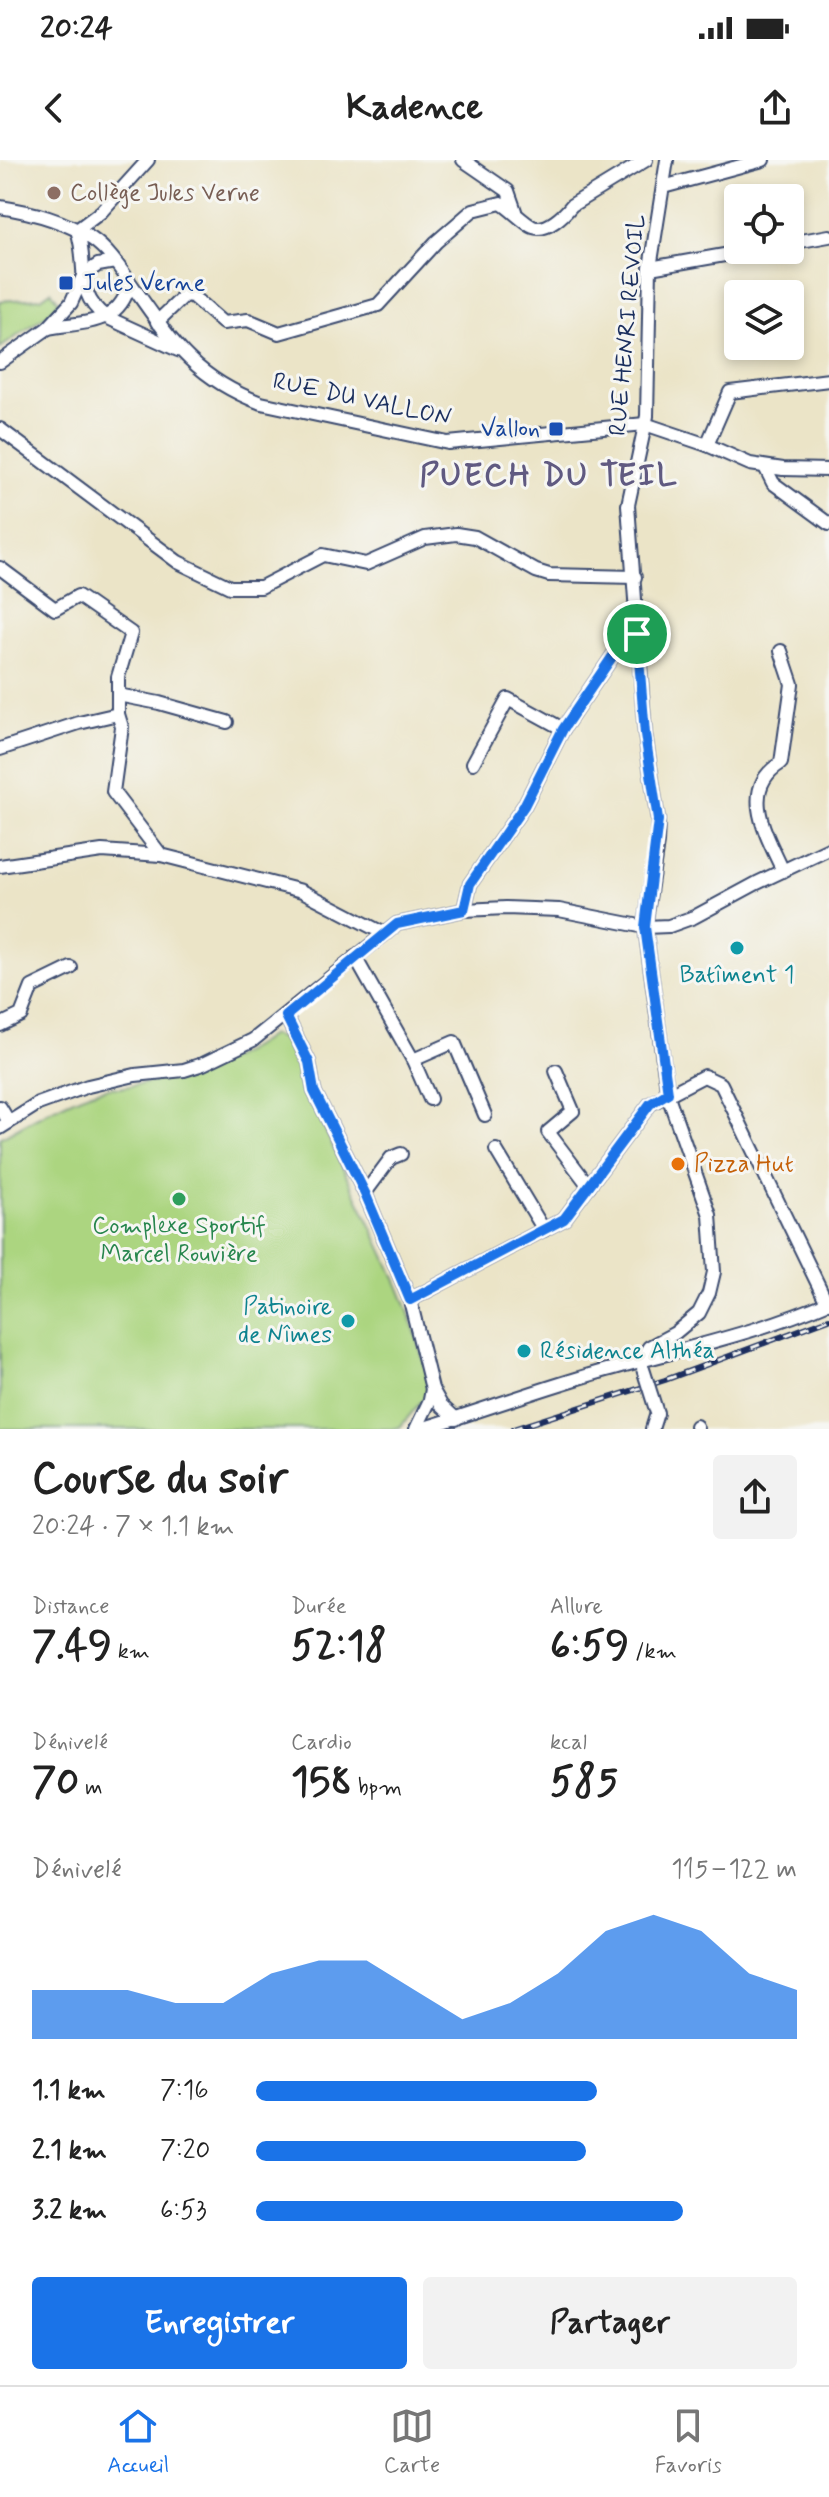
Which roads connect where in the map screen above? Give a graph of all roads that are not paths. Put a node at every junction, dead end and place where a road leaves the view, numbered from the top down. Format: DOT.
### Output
graph roads {
  1 [pos="148,160"];
  2 [pos="463,160"];
  3 [pos="646,160"];
  4 [pos="667,160"];
  5 [pos="763,160"];
  6 [pos="663,187"];
  7 [pos="0,207"];
  8 [pos="101,212"];
  9 [pos="515,212"];
  10 [pos="77,230"];
  11 [pos="829,236"];
  12 [pos="94,240"];
  13 [pos="804,240"];
  14 [pos="724,255"];
  15 [pos="115,262"];
  16 [pos="650,268"];
  17 [pos="84,274"];
  18 [pos="130,283"];
  19 [pos="106,317"];
  20 [pos="157,322"];
  21 [pos="48,328"];
  22 [pos="180,352"];
  23 [pos="0,362"];
  24 [pos="829,380"];
  25 [pos="645,424"];
  26 [pos="0,429"];
  27 [pos="707,445"];
  28 [pos="765,467"];
  29 [pos="829,470"];
  30 [pos="829,524"];
  31 [pos="0,568"];
  32 [pos="635,577"];
  33 [pos="637,634"];
  34 [pos="781,651"];
  35 [pos="118,695"];
  36 [pos="118,714"];
  37 [pos="227,722"];
  38 [pos="563,729"];
  39 [pos="0,749"];
  40 [pos="473,763"];
  41 [pos="829,849"];
  42 [pos="161,855"];
  43 [pos="0,866"];
  44 [pos="783,871"];
  45 [pos="464,910"];
  46 [pos="645,927"];
  47 [pos="383,933"];
  48 [pos="355,957"];
  49 [pos="71,968"];
  50 [pos="286,1016"];
  51 [pos="0,1025"];
  52 [pos="413,1060"];
  53 [pos="556,1071"];
  54 [pos="668,1093"];
  55 [pos="430,1099"];
  56 [pos="0,1107"];
  57 [pos="485,1115"];
  58 [pos="5,1125"];
  59 [pos="496,1150"];
  60 [pos="401,1154"];
  61 [pos="589,1186"];
  62 [pos="365,1193"];
  63 [pos="544,1230"];
  64 [pos="410,1300"];
  65 [pos="828,1303"];
  66 [pos="641,1365"];
  67 [pos="432,1389"];
  68 [pos="423,1415"];
  69 [pos="453,1416"];
  70 [pos="419,1429"];
  71 [pos="652,1429"];
  1 -- 8 [label="street"];
  2 -- 9 [label="street"];
  3 -- 9 [label="street"];
  4 -- 6 [label="street, RUE HENRI REVOIL"];
  5 -- 6 [label="street"];
  6 -- 16 [label="street, RUE HENRI REVOIL"];
  7 -- 10 [label="street, RUE DU VALLON"];
  8 -- 10 [label="street"];
  8 -- 12 [label="street"];
  9 -- 20 [label="street"];
  10 -- 12 [label="street, RUE DU VALLON"];
  10 -- 17 [label="street, RUE DU VALLON"];
  11 -- 13 [label="street"];
  12 -- 15 [label="street, RUE DU VALLON"];
  14 -- 16 [label="street"];
  15 -- 17 [label="street"];
  15 -- 18 [label="street, RUE DU VALLON"];
  16 -- 25 [label="street, RUE HENRI REVOIL"];
  17 -- 19 [label="street, RUE DU VALLON"];
  17 -- 21 [label="street"];
  18 -- 19 [label="street"];
  18 -- 20 [label="street, RUE DU VALLON"];
  19 -- 21 [label="street"];
  19 -- 22 [label="street, RUE DU VALLON"];
  20 -- 22 [label="street, RUE DU VALLON"];
  21 -- 23 [label="street"];
  22 -- 25 [label="street, RUE DU VALLON"];
  24 -- 27 [label="street"];
  25 -- 27 [label="street"];
  25 -- 32 [label="street, RUE HENRI REVOIL"];
  26 -- 32 [label="street"];
  27 -- 28 [label="street"];
  28 -- 29 [label="street"];
  28 -- 30 [label="street"];
  31 -- 35 [label="street"];
  32 -- 33 [label="street, RUE HENRI REVOIL"];
  33 -- 38 [label="street"];
  33 -- 46 [label="street, RUE HENRI REVOIL"];
  34 -- 44 [label="street"];
  35 -- 36 [label="street"];
  35 -- 37 [label="street"];
  36 -- 39 [label="street"];
  36 -- 42 [label="street"];
  38 -- 40 [label="street"];
  38 -- 45 [label="street"];
  41 -- 44 [label="street"];
  42 -- 43 [label="street"];
  42 -- 47 [label="street"];
  44 -- 46 [label="street"];
  45 -- 46 [label="street"];
  45 -- 47 [label="street"];
  46 -- 54 [label="street, RUE HENRI REVOIL"];
  47 -- 48 [label="street"];
  48 -- 50 [label="street"];
  48 -- 52 [label="street"];
  49 -- 51 [label="street"];
  50 -- 58 [label="street"];
  50 -- 62 [label="street"];
  52 -- 55 [label="street"];
  52 -- 57 [label="street"];
  53 -- 61 [label="street"];
  54 -- 61 [label="street"];
  54 -- 65 [label="street"];
  54 -- 66 [label="street, RUE HENRI REVOIL"];
  56 -- 58 [label="street"];
  59 -- 63 [label="street"];
  60 -- 62 [label="street"];
  61 -- 63 [label="street"];
  62 -- 64 [label="street"];
  63 -- 64 [label="street"];
  64 -- 67 [label="street"];
  65 -- 66 [label="street"];
  66 -- 69 [label="street"];
  66 -- 71 [label="street, bridge"];
  67 -- 68 [label="street"];
  67 -- 69 [label="street"];
  68 -- 69 [label="street"];
  68 -- 70 [label="street"];
  69 -- 70 [label="street"];
}
